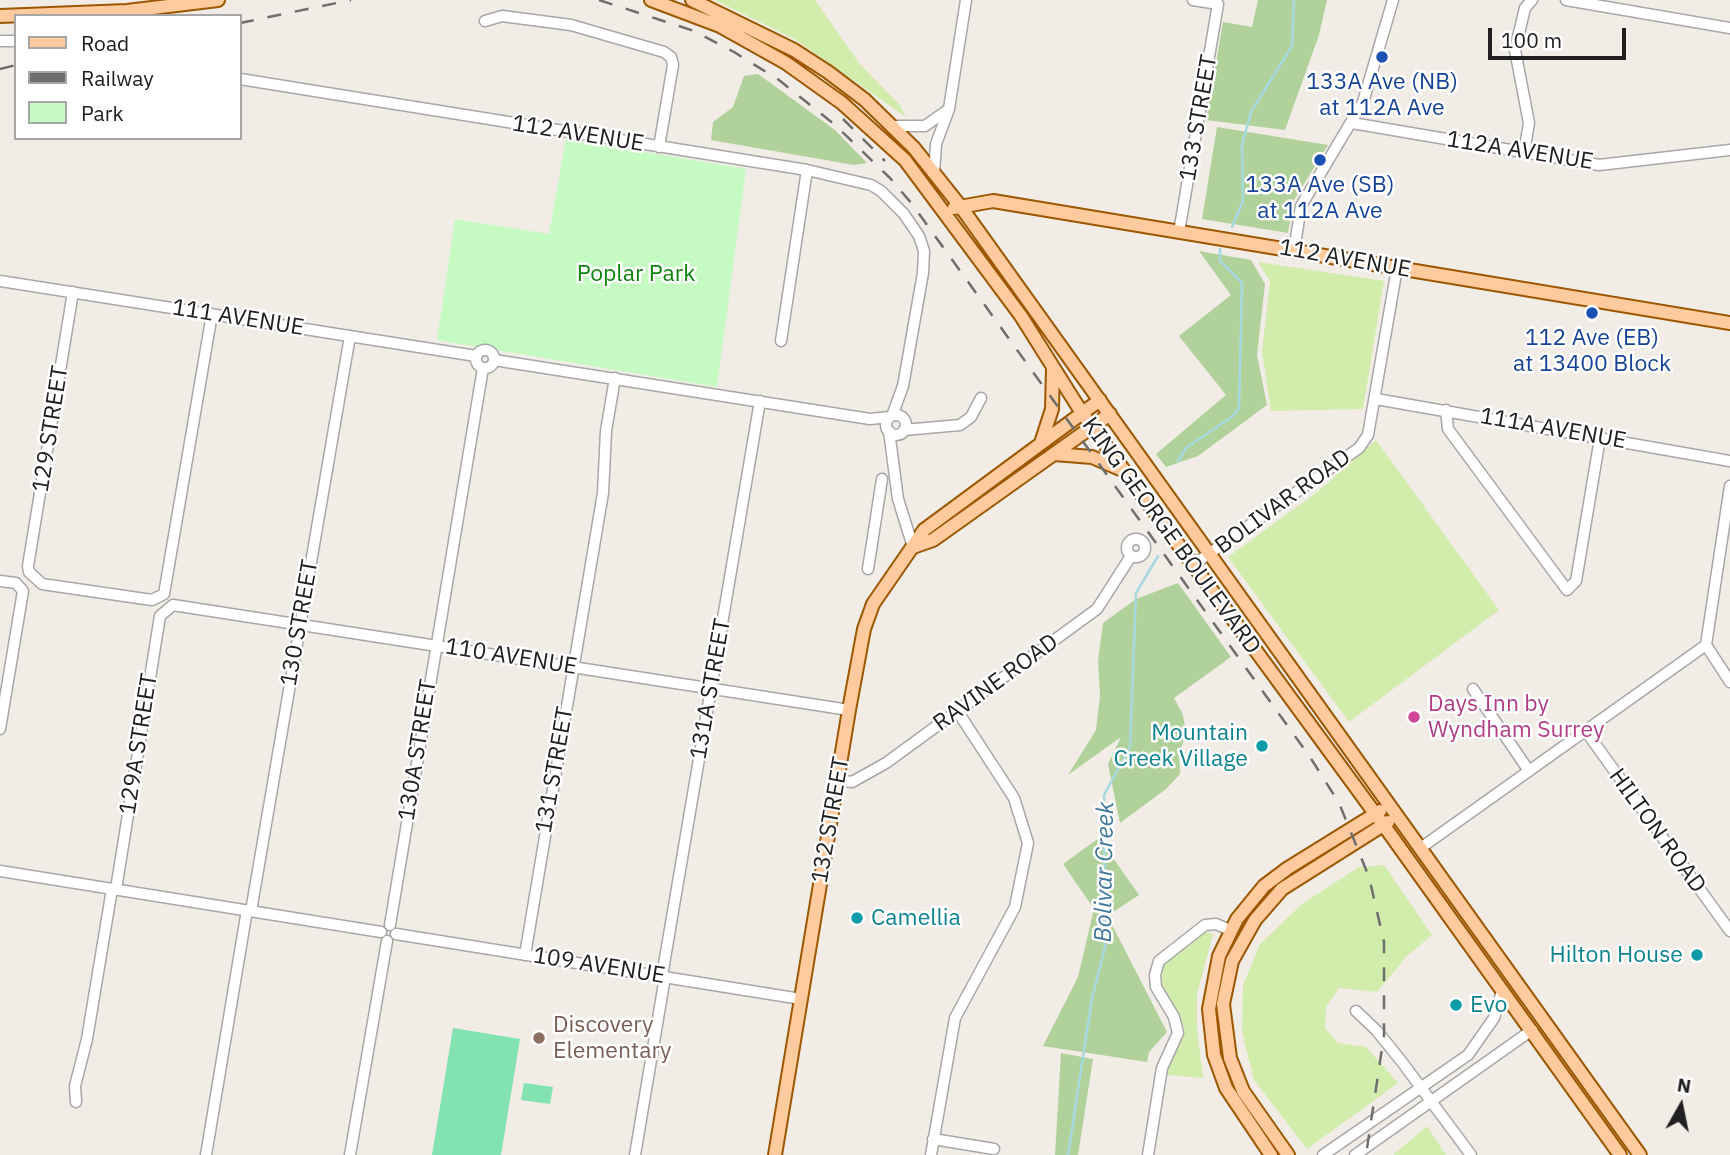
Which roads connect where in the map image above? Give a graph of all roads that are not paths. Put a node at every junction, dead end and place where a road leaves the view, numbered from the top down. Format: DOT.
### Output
graph roads {
  1 [pos="218,0"];
  2 [pos="651,0"];
  3 [pos="692,0"];
  4 [pos="967,0"];
  5 [pos="1194,0"];
  6 [pos="1394,0"];
  7 [pos="1532,0"];
  8 [pos="1566,0"];
  9 [pos="127,11"];
  10 [pos="51,14"];
  11 [pos="136,14"];
  12 [pos="485,21"];
  13 [pos="1730,28"];
  14 [pos="242,79"];
  15 [pos="949,109"];
  16 [pos="1352,123"];
  17 [pos="892,126"];
  18 [pos="659,147"];
  19 [pos="1730,150"];
  20 [pos="1524,153"];
  21 [pos="807,170"];
  22 [pos="934,173"];
  23 [pos="961,207"];
  24 [pos="944,210"];
  25 [pos="1179,232"];
  26 [pos="1294,251"];
  27 [pos="1397,268"];
  28 [pos="0,281"];
  29 [pos="73,292"];
  30 [pos="212,314"];
  31 [pos="1730,323"];
  32 [pos="350,336"];
  33 [pos="781,341"];
  34 [pos="476,356"];
  35 [pos="494,360"];
  36 [pos="1053,367"];
  37 [pos="483,368"];
  38 [pos="615,378"];
  39 [pos="981,398"];
  40 [pos="1376,399"];
  41 [pos="1100,400"];
  42 [pos="760,401"];
  43 [pos="1446,410"];
  44 [pos="1082,413"];
  45 [pos="1110,414"];
  46 [pos="896,424"];
  47 [pos="1092,427"];
  48 [pos="1600,438"];
  49 [pos="1041,443"];
  50 [pos="1054,454"];
  51 [pos="1730,461"];
  52 [pos="1125,472"];
  53 [pos="882,479"];
  54 [pos="1730,486"];
  55 [pos="898,499"];
  56 [pos="879,504"];
  57 [pos="913,547"];
  58 [pos="1211,554"];
  59 [pos="1131,556"];
  60 [pos="1193,565"];
  61 [pos="868,569"];
  62 [pos="0,580"];
  63 [pos="173,605"];
  64 [pos="300,623"];
  65 [pos="436,645"];
  66 [pos="1706,645"];
  67 [pos="573,667"];
  68 [pos="1730,682"];
  69 [pos="711,689"];
  70 [pos="1473,689"];
  71 [pos="849,710"];
  72 [pos="958,712"];
  73 [pos="0,729"];
  74 [pos="1585,730"];
  75 [pos="1529,771"];
  76 [pos="837,780"];
  77 [pos="1393,811"];
  78 [pos="1380,820"];
  79 [pos="1422,848"];
  80 [pos="0,871"];
  81 [pos="114,889"];
  82 [pos="249,911"];
  83 [pos="1230,930"];
  84 [pos="1730,932"];
  85 [pos="391,934"];
  86 [pos="525,955"];
  87 [pos="663,977"];
  88 [pos="1502,992"];
  89 [pos="801,999"];
  90 [pos="1356,1011"];
  91 [pos="1532,1030"];
  92 [pos="1421,1087"];
  93 [pos="1431,1100"];
  94 [pos="76,1102"];
  95 [pos="933,1139"];
  96 [pos="994,1149"];
  97 [pos="206,1155"];
  98 [pos="350,1155"];
  99 [pos="635,1155"];
  100 [pos="775,1155"];
  101 [pos="930,1155"];
  102 [pos="1148,1155"];
  103 [pos="1271,1155"];
  104 [pos="1288,1155"];
  105 [pos="1323,1155"];
  106 [pos="1355,1155"];
  107 [pos="1472,1155"];
  108 [pos="1620,1155"];
  109 [pos="1640,1155"];
  1 -- 9 [label="main road"];
  2 -- 24 [label="main road, KING GEORGE BOULEVARD"];
  3 -- 17 [label="main road, KING GEORGE BOULEVARD"];
  4 -- 15 [label="street"];
  5 -- 25 [label="street, 133 STREET"];
  6 -- 16 [label="street"];
  7 -- 20 [label="street"];
  8 -- 13 [label="street"];
  9 -- 10 [label="main road"];
  9 -- 11 [label="main road"];
  12 -- 18 [label="street"];
  14 -- 18 [label="street, 112 AVENUE"];
  15 -- 17 [label="street"];
  15 -- 22 [label="street"];
  16 -- 20 [label="street, 112A AVENUE"];
  16 -- 26 [label="street"];
  17 -- 22 [label="main road, KING GEORGE BOULEVARD"];
  18 -- 21 [label="street, 112 AVENUE"];
  19 -- 20 [label="street, 112A AVENUE"];
  21 -- 33 [label="street"];
  21 -- 46 [label="street, 112 AVENUE"];
  22 -- 23 [label="main road, KING GEORGE BOULEVARD"];
  23 -- 24 [label="main road, 112 AVENUE"];
  23 -- 25 [label="main road, 112 AVENUE"];
  23 -- 41 [label="main road, KING GEORGE BOULEVARD"];
  24 -- 36 [label="main road, KING GEORGE BOULEVARD"];
  25 -- 26 [label="main road, 112 AVENUE"];
  26 -- 27 [label="main road, 112 AVENUE"];
  27 -- 31 [label="main road, 112 AVENUE"];
  27 -- 40 [label="street, BOLIVAR ROAD"];
  28 -- 29 [label="street, 111 AVENUE"];
  29 -- 30 [label="street, 111 AVENUE"];
  29 -- 30 [label="street, 129 STREET"];
  30 -- 32 [label="street, 111 AVENUE"];
  32 -- 34 [label="street, 111 AVENUE"];
  32 -- 64 [label="street, 130 STREET"];
  34 -- 35 [label="street"];
  34 -- 37 [label="street"];
  35 -- 37 [label="street"];
  35 -- 38 [label="street"];
  36 -- 44 [label="main road, KING GEORGE BOULEVARD"];
  36 -- 49 [label="main road"];
  37 -- 65 [label="street, 130A STREET"];
  38 -- 42 [label="street"];
  38 -- 67 [label="street, 131 STREET"];
  39 -- 46 [label="street"];
  40 -- 43 [label="street, 111A AVENUE"];
  40 -- 58 [label="street, BOLIVAR ROAD"];
  41 -- 44 [label="main road, 132 STREET"];
  41 -- 45 [label="main road, KING GEORGE BOULEVARD"];
  42 -- 46 [label="street"];
  42 -- 69 [label="street, 131A STREET"];
  43 -- 48 [label="street, 111A AVENUE"];
  43 -- 48 [label="street"];
  44 -- 47 [label="main road, KING GEORGE BOULEVARD"];
  44 -- 49 [label="main road, 132 STREET"];
  45 -- 47 [label="main road"];
  45 -- 58 [label="main road, KING GEORGE BOULEVARD"];
  46 -- 55 [label="street"];
  47 -- 50 [label="main road"];
  47 -- 52 [label="main road, KING GEORGE BOULEVARD"];
  48 -- 51 [label="street, 111A AVENUE"];
  49 -- 57 [label="main road, 132 STREET"];
  50 -- 52 [label="main road"];
  50 -- 57 [label="main road"];
  52 -- 60 [label="main road, KING GEORGE BOULEVARD"];
  53 -- 56 [label="street"];
  54 -- 66 [label="street"];
  55 -- 56 [label="street"];
  55 -- 57 [label="street"];
  56 -- 61 [label="street"];
  57 -- 71 [label="main road, 132 STREET"];
  58 -- 60 [label="street, BOLIVAR ROAD"];
  58 -- 77 [label="main road, KING GEORGE BOULEVARD"];
  59 -- 72 [label="street, RAVINE ROAD"];
  60 -- 78 [label="main road, KING GEORGE BOULEVARD"];
  62 -- 73 [label="street"];
  63 -- 64 [label="street, 110 AVENUE"];
  63 -- 81 [label="street, 129A STREET"];
  64 -- 65 [label="street, 110 AVENUE"];
  64 -- 82 [label="street, 130 STREET"];
  65 -- 67 [label="street, 110 AVENUE"];
  65 -- 85 [label="street, 130A STREET"];
  66 -- 68 [label="street"];
  66 -- 74 [label="street"];
  67 -- 69 [label="street, 110 AVENUE"];
  67 -- 86 [label="street, 131 STREET"];
  69 -- 71 [label="street, 110 AVENUE"];
  69 -- 87 [label="street, 131A STREET"];
  70 -- 75 [label="street"];
  71 -- 76 [label="main road, 132 STREET"];
  72 -- 76 [label="street, RAVINE ROAD"];
  72 -- 95 [label="street"];
  74 -- 75 [label="street"];
  74 -- 84 [label="street, HILTON ROAD"];
  75 -- 79 [label="street"];
  76 -- 89 [label="main road, 132 STREET"];
  77 -- 78 [label="main road"];
  77 -- 79 [label="main road, KING GEORGE BOULEVARD"];
  78 -- 83 [label="main road"];
  78 -- 88 [label="main road, KING GEORGE BOULEVARD"];
  78 -- 104 [label="main road"];
  79 -- 109 [label="main road, KING GEORGE BOULEVARD"];
  80 -- 81 [label="street"];
  81 -- 82 [label="street"];
  81 -- 94 [label="street, 129A STREET"];
  82 -- 85 [label="street"];
  82 -- 97 [label="street, 130 STREET"];
  83 -- 102 [label="street"];
  83 -- 103 [label="main road"];
  85 -- 86 [label="street, 109 AVENUE"];
  85 -- 98 [label="street, 130A STREET"];
  86 -- 87 [label="street, 109 AVENUE"];
  87 -- 89 [label="street, 109 AVENUE"];
  87 -- 99 [label="street, 131A STREET"];
  88 -- 91 [label="main road, KING GEORGE BOULEVARD"];
  88 -- 92 [label="street"];
  89 -- 100 [label="main road, 132 STREET"];
  90 -- 92 [label="street"];
  91 -- 93 [label="street"];
  91 -- 108 [label="main road, KING GEORGE BOULEVARD"];
  92 -- 93 [label="street"];
  92 -- 105 [label="street"];
  93 -- 106 [label="street"];
  93 -- 107 [label="street"];
  95 -- 96 [label="street"];
  95 -- 101 [label="street"];
}
